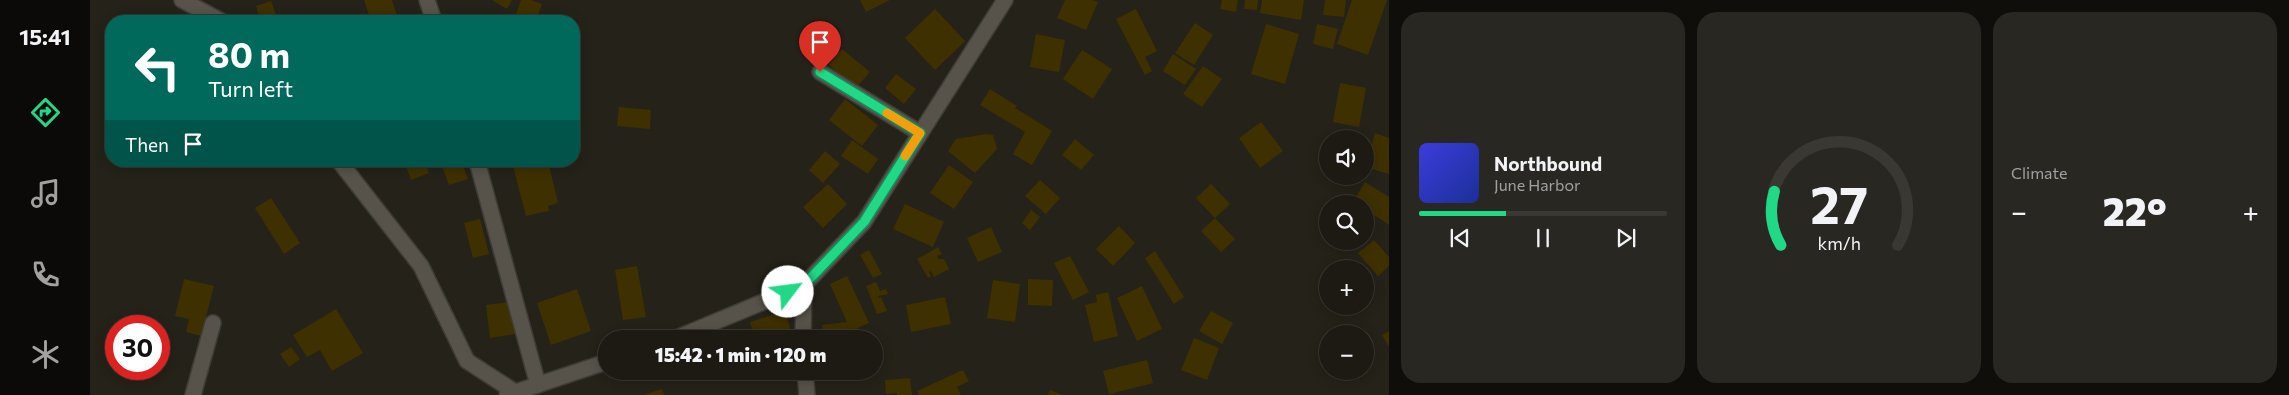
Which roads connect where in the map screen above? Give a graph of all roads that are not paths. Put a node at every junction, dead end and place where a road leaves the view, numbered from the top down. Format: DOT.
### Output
graph roads {
  1 [pos="182,0"];
  2 [pos="427,0"];
  3 [pos="1005,0"];
  4 [pos="210,15"];
  5 [pos="432,15"];
  6 [pos="820,72"];
  7 [pos="920,133"];
  8 [pos="344,167"];
  9 [pos="479,167"];
  10 [pos="804,285"];
  11 [pos="213,323"];
  12 [pos="696,330"];
  13 [pos="803,330"];
  14 [pos="598,365"];
  15 [pos="806,380"];
  16 [pos="538,385"];
  17 [pos="511,394"];
  18 [pos="193,395"];
  19 [pos="807,395"];
  1 -- 4 [label="street"];
  2 -- 5 [label="street"];
  3 -- 7 [label="street"];
  6 -- 7 [label="street"];
  7 -- 10 [label="street"];
  8 -- 17 [label="street"];
  9 -- 16 [label="street"];
  10 -- 12 [label="street"];
  10 -- 13 [label="street"];
  11 -- 18 [label="street"];
  14 -- 16 [label="street"];
  15 -- 19 [label="street"];
  16 -- 17 [label="street"];
}
